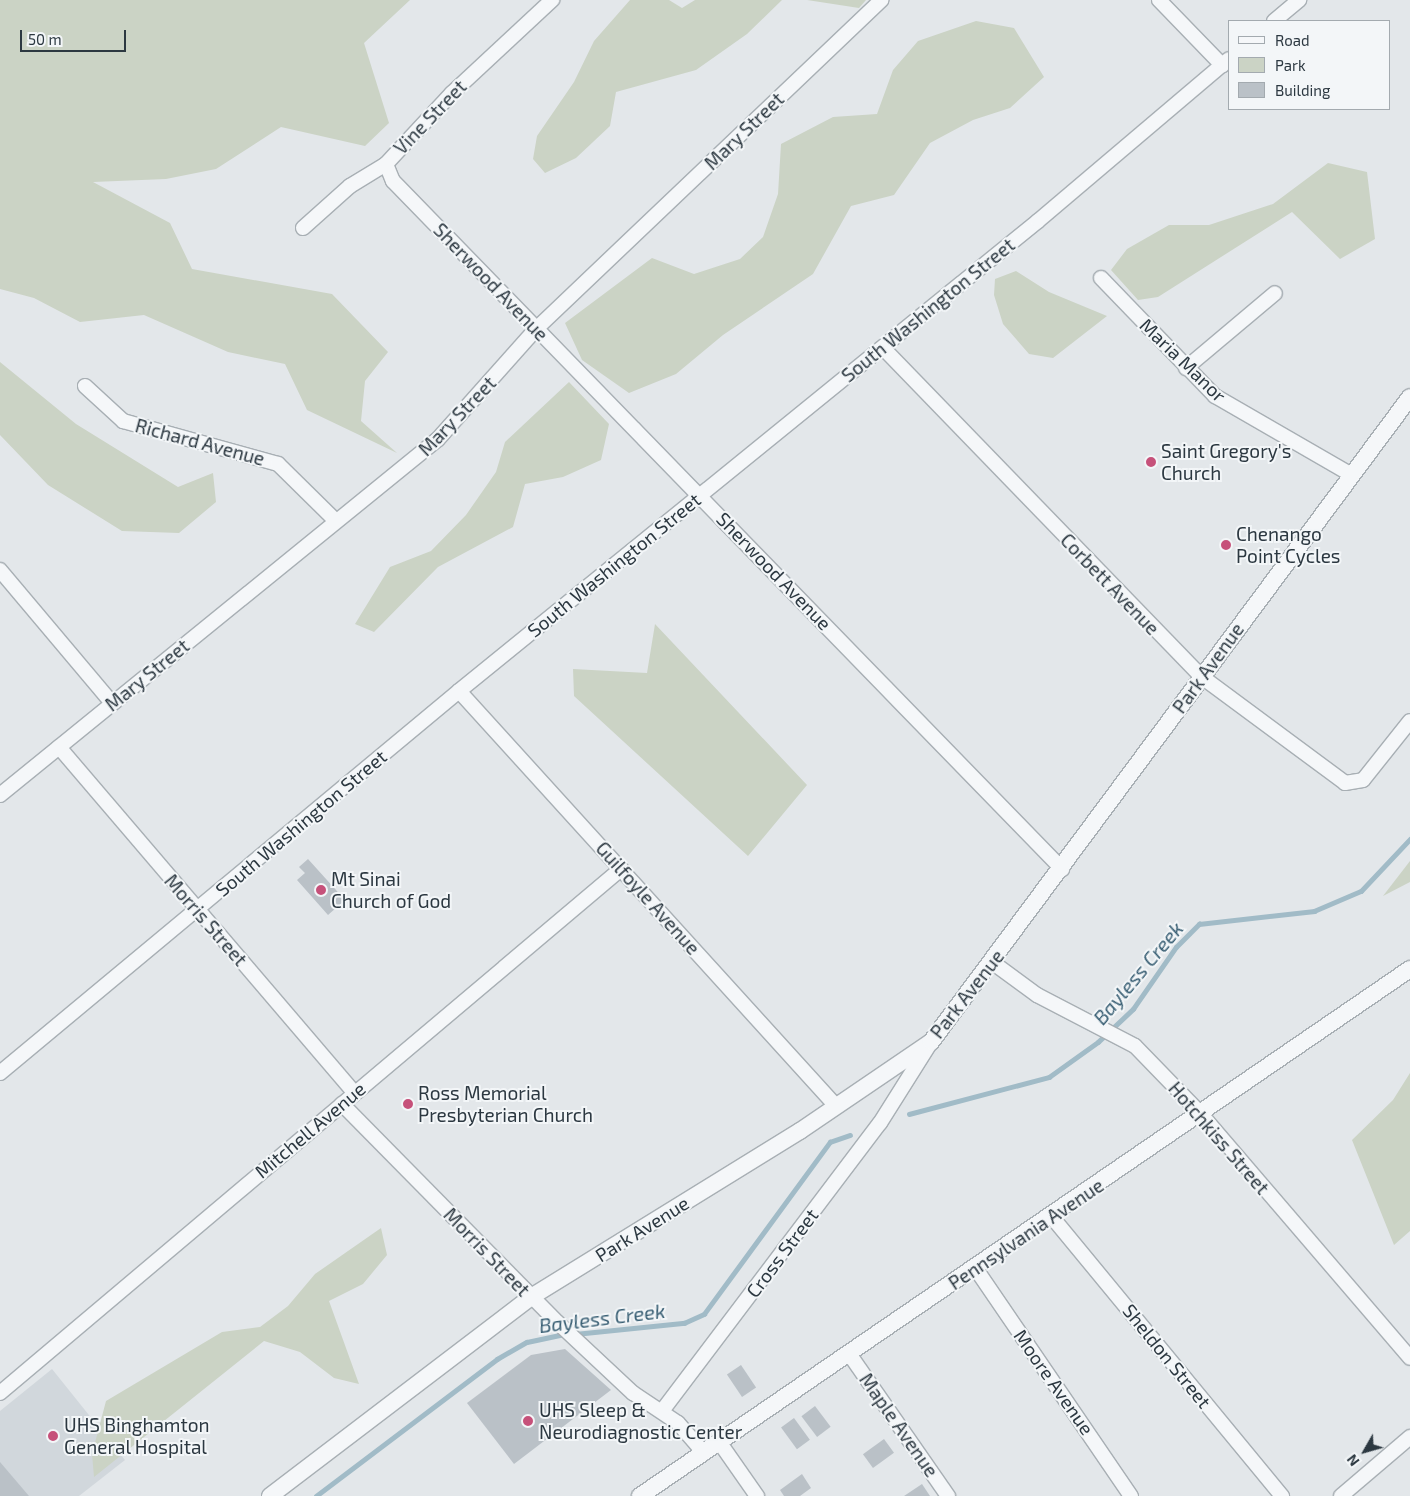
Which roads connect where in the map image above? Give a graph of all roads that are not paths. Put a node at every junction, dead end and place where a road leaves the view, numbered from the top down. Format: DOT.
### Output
graph roads {
  1 [pos="552,0"];
  2 [pos="881,0"];
  3 [pos="1159,0"];
  4 [pos="1299,0"];
  5 [pos="1275,20"];
  6 [pos="1225,62"];
  7 [pos="386,164"];
  8 [pos="303,228"];
  9 [pos="1101,278"];
  10 [pos="1275,293"];
  11 [pos="536,328"];
  12 [pos="883,348"];
  13 [pos="1186,368"];
  14 [pos="85,386"];
  15 [pos="1410,397"];
  16 [pos="1352,475"];
  17 [pos="701,494"];
  18 [pos="336,521"];
  19 [pos="0,570"];
  20 [pos="1202,677"];
  21 [pos="459,691"];
  22 [pos="112,703"];
  23 [pos="1410,721"];
  24 [pos="59,747"];
  25 [pos="0,795"];
  26 [pos="1062,868"];
  27 [pos="621,869"];
  28 [pos="197,909"];
  29 [pos="992,962"];
  30 [pos="1410,969"];
  31 [pos="931,1042"];
  32 [pos="0,1073"];
  33 [pos="354,1093"];
  34 [pos="342,1104"];
  35 [pos="836,1106"];
  36 [pos="1201,1114"];
  37 [pos="1052,1217"];
  38 [pos="976,1269"];
  39 [pos="531,1296"];
  40 [pos="850,1355"];
  41 [pos="1410,1358"];
  42 [pos="0,1393"];
  43 [pos="662,1411"];
  44 [pos="1410,1437"];
  45 [pos="720,1443"];
  46 [pos="704,1453"];
  47 [pos="270,1496"];
  48 [pos="640,1496"];
  49 [pos="757,1496"];
  50 [pos="948,1496"];
  51 [pos="1131,1496"];
  52 [pos="1282,1496"];
  53 [pos="1342,1496"];
  1 -- 7 [label="street, Vine Street"];
  2 -- 11 [label="street, Mary Street"];
  3 -- 6 [label="street"];
  4 -- 5 [label="street"];
  6 -- 12 [label="street, South Washington Street"];
  7 -- 8 [label="street, Vine Street"];
  7 -- 11 [label="street, Sherwood Avenue"];
  9 -- 13 [label="street, Maria Manor"];
  10 -- 13 [label="street"];
  11 -- 17 [label="street, Sherwood Avenue"];
  11 -- 18 [label="street, Mary Street"];
  12 -- 17 [label="street, South Washington Street"];
  12 -- 20 [label="street, Corbett Avenue"];
  13 -- 16 [label="street, Maria Manor"];
  14 -- 18 [label="street, Richard Avenue"];
  15 -- 16 [label="street, Park Avenue"];
  16 -- 20 [label="street, Park Avenue"];
  17 -- 21 [label="street, South Washington Street"];
  17 -- 26 [label="street, Sherwood Avenue"];
  18 -- 22 [label="street, Mary Street"];
  19 -- 22 [label="street"];
  20 -- 23 [label="street, Corbett Avenue"];
  20 -- 26 [label="street, Park Avenue"];
  21 -- 27 [label="street, Guilfoyle Avenue"];
  21 -- 28 [label="street, South Washington Street"];
  22 -- 24 [label="street, Mary Street"];
  24 -- 25 [label="street, Mary Street"];
  24 -- 28 [label="street, Morris Street"];
  26 -- 29 [label="street, Park Avenue"];
  27 -- 33 [label="street, Mitchell Avenue"];
  27 -- 35 [label="street, Guilfoyle Avenue"];
  28 -- 32 [label="street, South Washington Street"];
  28 -- 33 [label="street, Morris Street"];
  29 -- 31 [label="street, Park Avenue"];
  29 -- 36 [label="street, Hotchkiss Street"];
  30 -- 36 [label="street, Pennsylvania Avenue"];
  31 -- 35 [label="street, Park Avenue"];
  31 -- 43 [label="street, Cross Street"];
  33 -- 34 [label="street, Mitchell Avenue"];
  34 -- 39 [label="street, Morris Street"];
  34 -- 42 [label="street, Mitchell Avenue"];
  35 -- 39 [label="street, Park Avenue"];
  36 -- 37 [label="street, Pennsylvania Avenue"];
  36 -- 41 [label="street, Hotchkiss Street"];
  37 -- 38 [label="street, Pennsylvania Avenue"];
  37 -- 52 [label="street, Sheldon Street"];
  38 -- 40 [label="street, Pennsylvania Avenue"];
  38 -- 51 [label="street, Moore Avenue"];
  39 -- 43 [label="street, Morris Street"];
  39 -- 47 [label="street, Park Avenue"];
  40 -- 45 [label="street, Pennsylvania Avenue"];
  40 -- 50 [label="street, Maple Avenue"];
  43 -- 46 [label="street"];
  44 -- 53 [label="street"];
  45 -- 46 [label="street, Pennsylvania Avenue"];
  45 -- 49 [label="street"];
  46 -- 48 [label="street, Pennsylvania Avenue"];
}
